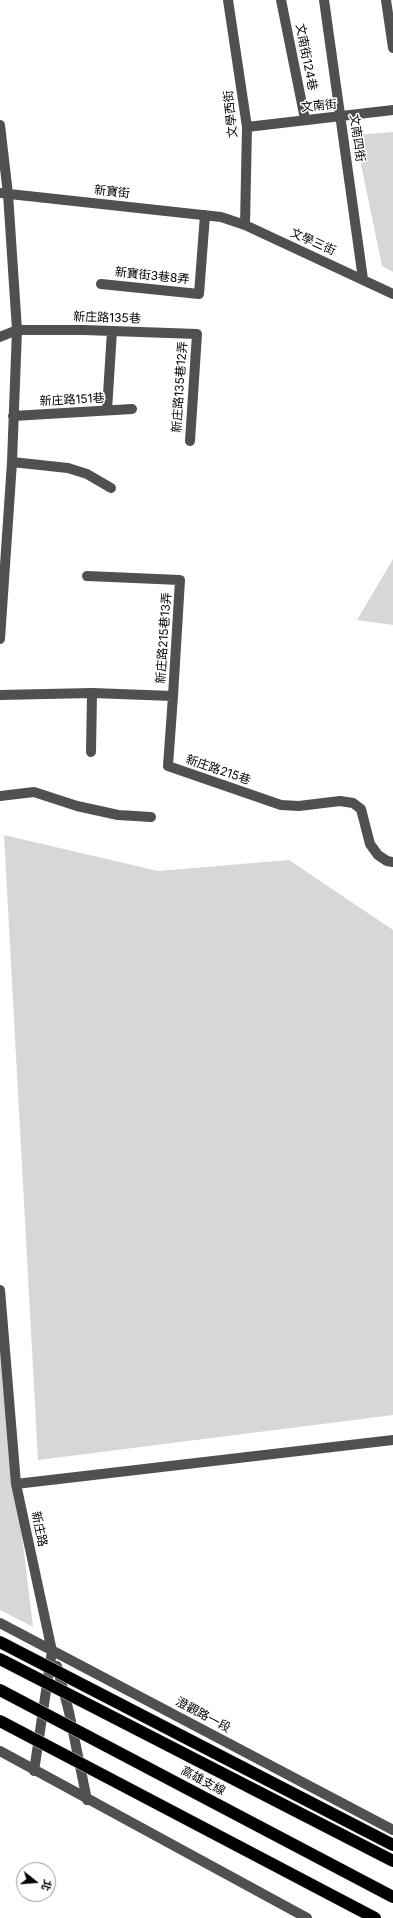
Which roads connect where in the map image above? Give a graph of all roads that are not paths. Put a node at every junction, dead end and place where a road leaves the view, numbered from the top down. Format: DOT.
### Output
graph roads {
  1 [pos="228,0"];
  2 [pos="281,0"];
  3 [pos="324,0"];
  4 [pos="386,0"];
  5 [pos="393,48"];
  6 [pos="393,110"];
  7 [pos="341,117"];
  8 [pos="305,119"];
  9 [pos="0,125"];
  10 [pos="247,127"];
  11 [pos="4,193"];
  12 [pos="205,215"];
  13 [pos="221,217"];
  14 [pos="245,225"];
  15 [pos="364,279"];
  16 [pos="101,284"];
  17 [pos="393,294"];
  18 [pos="17,330"];
  19 [pos="112,331"];
  20 [pos="197,334"];
  21 [pos="0,337"];
  22 [pos="132,409"];
  23 [pos="107,410"];
  24 [pos="13,416"];
  25 [pos="190,441"];
  26 [pos="12,462"];
  27 [pos="111,488"];
  28 [pos="87,576"];
  29 [pos="0,639"];
  30 [pos="92,693"];
  31 [pos="0,695"];
  32 [pos="173,696"];
  33 [pos="91,752"];
  34 [pos="0,796"];
  35 [pos="151,817"];
  36 [pos="393,862"];
  37 [pos="0,1290"];
  38 [pos="393,1440"];
  39 [pos="16,1484"];
  40 [pos="0,1623"];
  41 [pos="0,1642"];
  42 [pos="52,1651"];
  43 [pos="0,1659"];
  44 [pos="0,1690"];
  45 [pos="0,1721"];
  46 [pos="0,1752"];
  47 [pos="34,1771"];
  48 [pos="87,1800"];
  49 [pos="393,1830"];
  50 [pos="393,1845"];
  51 [pos="393,1861"];
  52 [pos="393,1896"];
  53 [pos="307,1918"];
  54 [pos="375,1918"];
  1 -- 10 [label="street, 文學西街"];
  2 -- 8 [label="street, 文南街124巷"];
  3 -- 7 [label="street, 文南四街"];
  4 -- 5 [label="street"];
  6 -- 7 [label="street, 文南街"];
  7 -- 8 [label="street, 文南街"];
  7 -- 15 [label="street, 文南四街"];
  8 -- 10 [label="street, 文南街"];
  9 -- 11 [label="street"];
  10 -- 14 [label="street, 文學西街"];
  11 -- 12 [label="street, 新寶街"];
  11 -- 18 [label="street"];
  12 -- 13 [label="street, 新寶街"];
  12 -- 16 [label="street, 新寶街3巷8弄"];
  13 -- 14 [label="street, 文學三街"];
  14 -- 15 [label="street, 文學三街"];
  15 -- 17 [label="street, 文學三街"];
  18 -- 19 [label="street, 新庄路135巷"];
  18 -- 21 [label="street"];
  18 -- 24 [label="street"];
  19 -- 20 [label="street, 新庄路135巷"];
  19 -- 23 [label="street"];
  20 -- 25 [label="street, 新庄路135巷12弄"];
  22 -- 23 [label="street, 新庄路151巷"];
  23 -- 24 [label="street, 新庄路151巷"];
  24 -- 26 [label="street"];
  26 -- 27 [label="street"];
  26 -- 29 [label="street"];
  28 -- 32 [label="street, 新庄路215巷13弄"];
  30 -- 31 [label="street"];
  30 -- 32 [label="street"];
  30 -- 33 [label="street"];
  32 -- 36 [label="street, 新庄路215巷"];
  34 -- 35 [label="street"];
  37 -- 39 [label="street, 新庄路"];
  38 -- 39 [label="street"];
  39 -- 42 [label="street, 新庄路"];
  40 -- 42 [label="street, 澄觀路一段"];
  41 -- 50 [label="highway, bridge"];
  42 -- 47 [label="street, 新庄路"];
  42 -- 48 [label="street"];
  42 -- 49 [label="street, 澄觀路一段"];
  43 -- 51 [label="highway, 高雄支線, bridge"];
  44 -- 52 [label="highway, 高雄支線, bridge"];
  45 -- 54 [label="highway, bridge"];
  46 -- 47 [label="street"];
  47 -- 48 [label="street"];
  48 -- 53 [label="street"];
}
